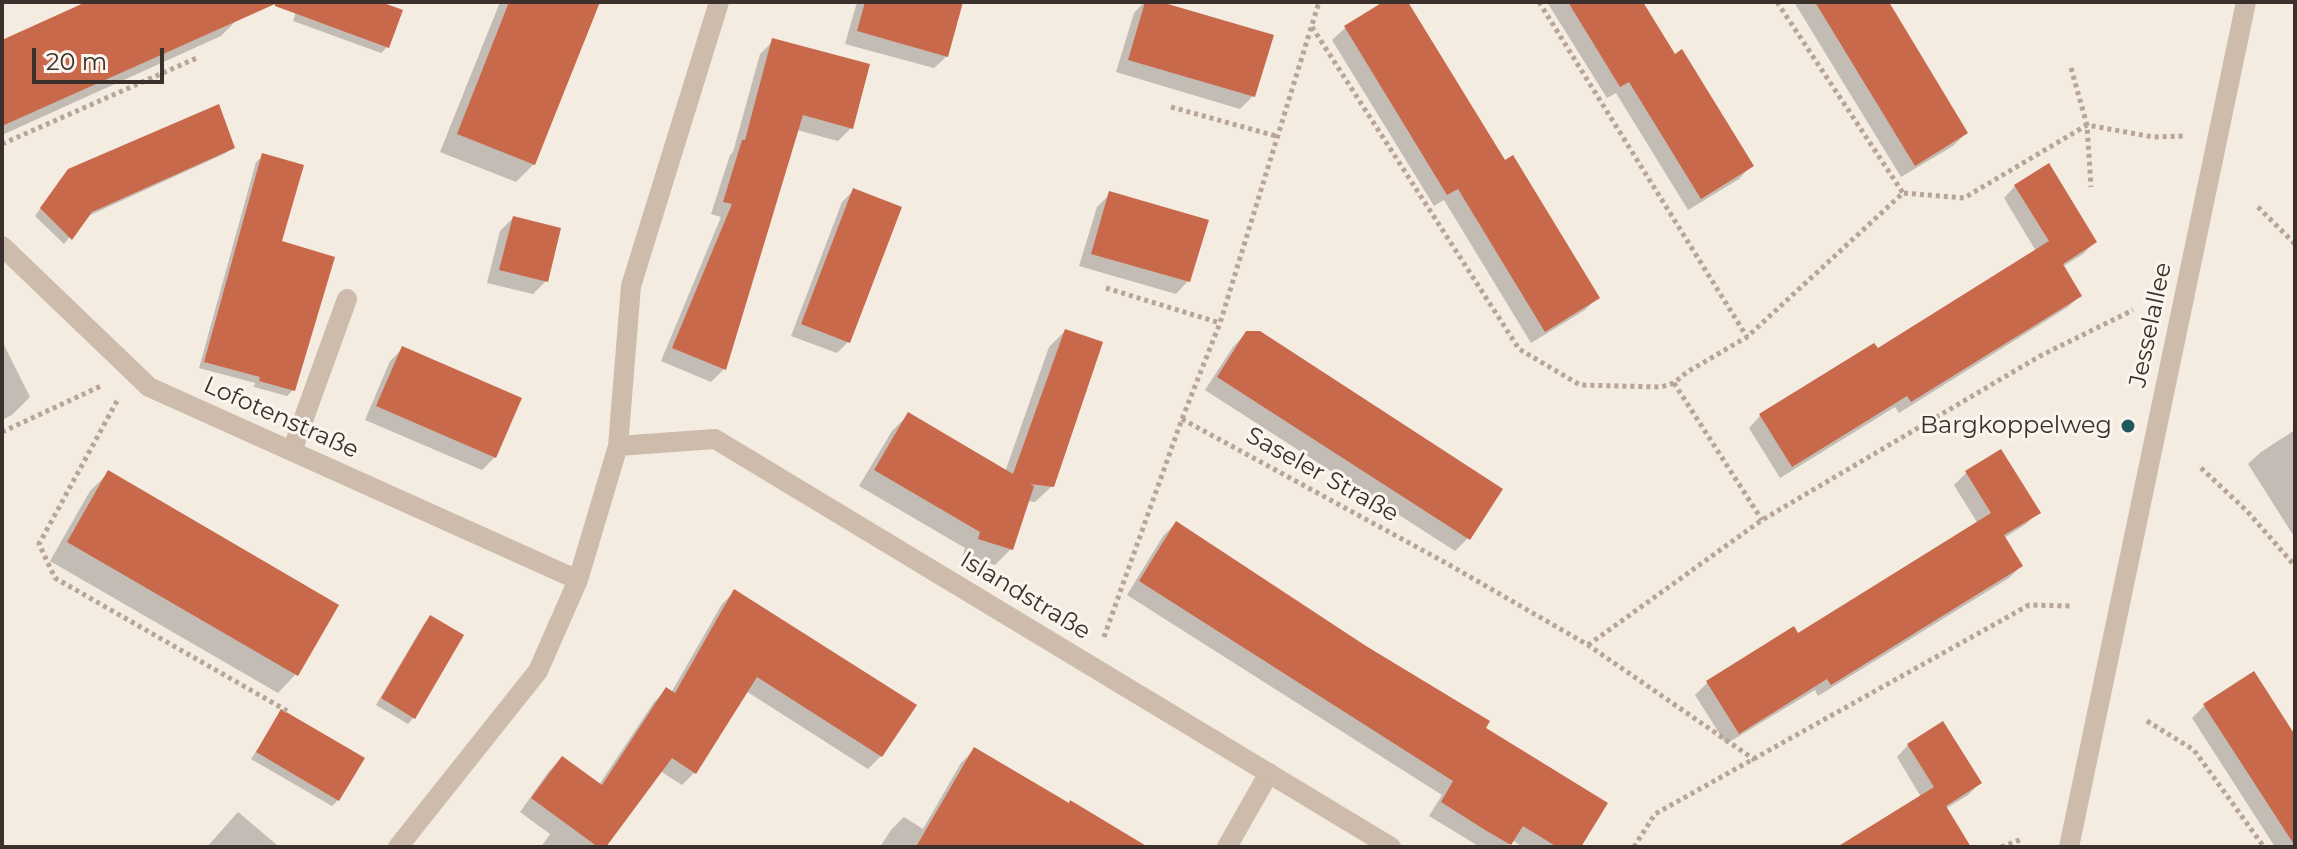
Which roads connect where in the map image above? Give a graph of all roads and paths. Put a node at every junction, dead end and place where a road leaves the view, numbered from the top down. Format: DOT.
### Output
graph roads {
  1 [pos="719,2"];
  2 [pos="1319,2"];
  3 [pos="1539,2"];
  4 [pos="1777,2"];
  5 [pos="2246,2"];
  6 [pos="1312,27"];
  7 [pos="199,57"];
  8 [pos="2071,68"];
  9 [pos="1171,107"];
  10 [pos="2087,125"];
  11 [pos="1276,136"];
  12 [pos="2172,137"];
  13 [pos="2,144"];
  14 [pos="2091,187"];
  15 [pos="1903,193"];
  16 [pos="2258,207"];
  17 [pos="2295,244"];
  18 [pos="2,246"];
  19 [pos="1106,288"];
  20 [pos="347,299"];
  21 [pos="2133,310"];
  22 [pos="1220,323"];
  23 [pos="1747,337"];
  24 [pos="133,372"];
  25 [pos="1674,383"];
  26 [pos="1182,419"];
  27 [pos="2,432"];
  28 [pos="618,446"];
  29 [pos="292,451"];
  30 [pos="2201,468"];
  31 [pos="1762,520"];
  32 [pos="2295,566"];
  33 [pos="578,580"];
  34 [pos="2072,606"];
  35 [pos="1588,645"];
  36 [pos="1093,668"];
  37 [pos="289,712"];
  38 [pos="2147,721"];
  39 [pos="1755,760"];
  40 [pos="1269,773"];
  41 [pos="2020,840"];
  42 [pos="398,847"];
  43 [pos="1227,847"];
  44 [pos="1391,847"];
  45 [pos="1634,847"];
  46 [pos="2001,847"];
  47 [pos="2069,847"];
  48 [pos="2264,847"];
  1 -- 28 [label="street"];
  2 -- 6 [label="path"];
  3 -- 23 [label="path"];
  4 -- 15 [label="path"];
  5 -- 47 [label="street, Jesselallee"];
  6 -- 11 [label="path"];
  6 -- 25 [label="path"];
  7 -- 13 [label="path"];
  8 -- 10 [label="path"];
  9 -- 11 [label="path"];
  10 -- 12 [label="path"];
  10 -- 14 [label="path"];
  10 -- 15 [label="path"];
  11 -- 22 [label="path"];
  15 -- 23 [label="path"];
  16 -- 17 [label="path"];
  18 -- 24 [label="street, Lofotenstraße"];
  19 -- 22 [label="path"];
  20 -- 29 [label="street"];
  21 -- 31 [label="path"];
  22 -- 26 [label="path"];
  23 -- 25 [label="path"];
  24 -- 27 [label="path"];
  24 -- 29 [label="street, Lofotenstraße"];
  24 -- 37 [label="path"];
  25 -- 31 [label="path"];
  26 -- 35 [label="path, Saseler Straße"];
  26 -- 36 [label="path"];
  28 -- 33 [label="street"];
  28 -- 36 [label="street, Islandstraße"];
  29 -- 33 [label="street, Lofotenstraße"];
  30 -- 32 [label="path"];
  31 -- 35 [label="path"];
  33 -- 42 [label="street"];
  34 -- 39 [label="path"];
  35 -- 39 [label="path, Saseler Straße"];
  36 -- 40 [label="street, Islandstraße"];
  38 -- 48 [label="path"];
  39 -- 45 [label="path"];
  40 -- 43 [label="street"];
  40 -- 44 [label="street, Islandstraße"];
  41 -- 46 [label="path"];
}
